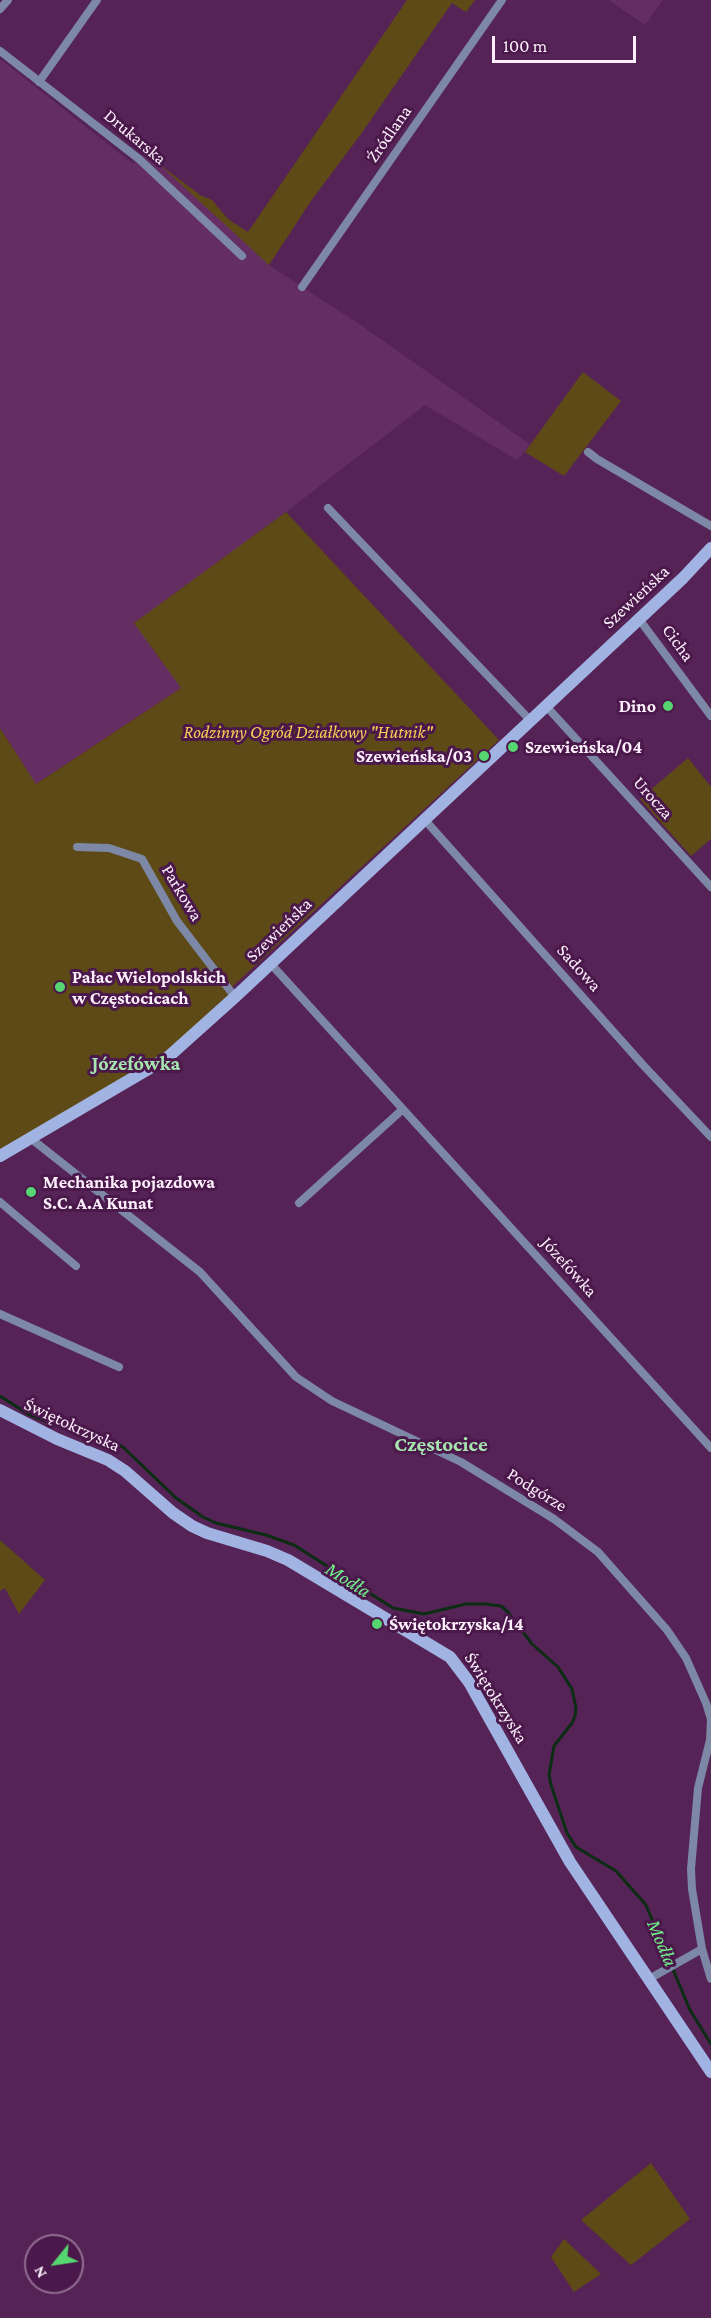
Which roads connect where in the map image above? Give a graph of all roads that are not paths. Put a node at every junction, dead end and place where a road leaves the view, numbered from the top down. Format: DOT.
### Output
graph roads {
  1 [pos="8,0"];
  2 [pos="97,0"];
  3 [pos="502,0"];
  4 [pos="0,9"];
  5 [pos="0,51"];
  6 [pos="39,82"];
  7 [pos="242,256"];
  8 [pos="302,287"];
  9 [pos="588,452"];
  10 [pos="328,508"];
  11 [pos="711,526"];
  12 [pos="711,548"];
  13 [pos="639,619"];
  14 [pos="546,706"];
  15 [pos="711,716"];
  16 [pos="530,720"];
  17 [pos="424,819"];
  18 [pos="77,847"];
  19 [pos="711,887"];
  20 [pos="270,963"];
  21 [pos="235,998"];
  22 [pos="403,1109"];
  23 [pos="29,1137"];
  24 [pos="711,1137"];
  25 [pos="0,1156"];
  26 [pos="0,1202"];
  27 [pos="299,1203"];
  28 [pos="76,1266"];
  29 [pos="0,1314"];
  30 [pos="119,1367"];
  31 [pos="0,1410"];
  32 [pos="711,1448"];
  33 [pos="702,1949"];
  34 [pos="653,1977"];
  35 [pos="711,1979"];
  36 [pos="711,2072"];
  1 -- 4 [label="street"];
  2 -- 6 [label="street"];
  3 -- 8 [label="street, Źródlana"];
  5 -- 6 [label="street, Drukarska"];
  6 -- 7 [label="street, Drukarska"];
  9 -- 11 [label="street"];
  10 -- 16 [label="street"];
  12 -- 13 [label="street, Szewieńska"];
  13 -- 14 [label="street, Szewieńska"];
  13 -- 15 [label="street, Cicha"];
  14 -- 16 [label="street, Szewieńska"];
  14 -- 19 [label="street, Urocza"];
  16 -- 17 [label="street, Szewieńska"];
  17 -- 20 [label="street, Szewieńska"];
  17 -- 24 [label="street, Sadowa"];
  18 -- 21 [label="street, Parkowa"];
  20 -- 21 [label="street, Szewieńska"];
  20 -- 22 [label="street, Józefówka"];
  21 -- 23 [label="street, Szewieńska"];
  22 -- 27 [label="street"];
  22 -- 32 [label="street, Józefówka"];
  23 -- 25 [label="street, Szewieńska"];
  23 -- 33 [label="street, Podgórze"];
  26 -- 28 [label="street"];
  29 -- 30 [label="street"];
  31 -- 34 [label="street, Świętokrzyska"];
  33 -- 34 [label="street"];
  33 -- 35 [label="street, Podgórze"];
  34 -- 36 [label="street, Świętokrzyska"];
}
